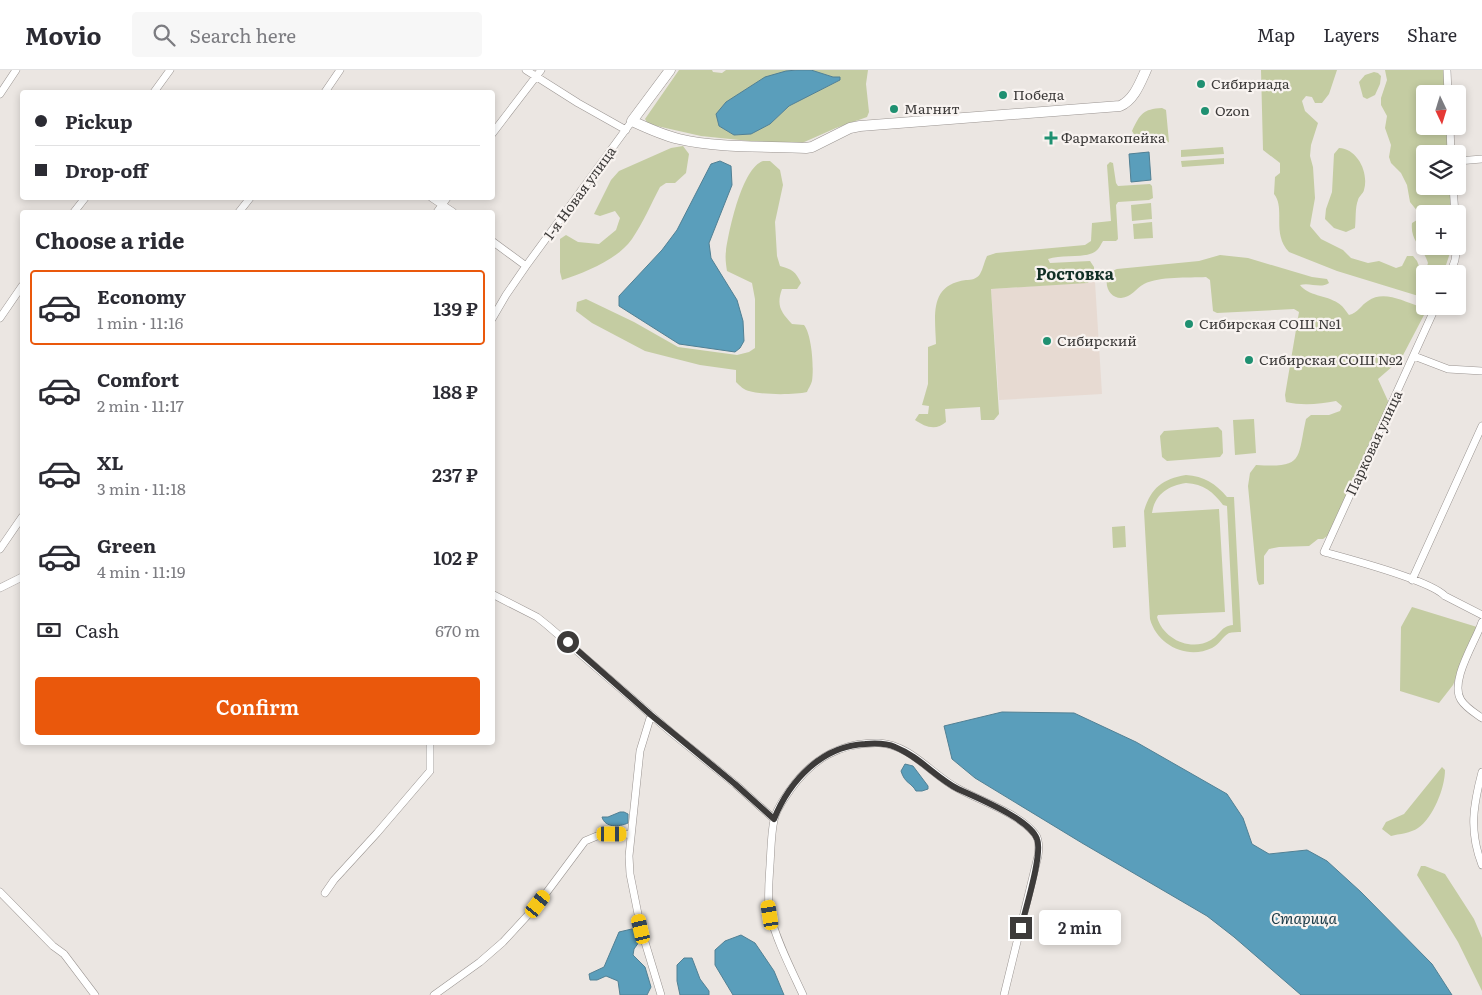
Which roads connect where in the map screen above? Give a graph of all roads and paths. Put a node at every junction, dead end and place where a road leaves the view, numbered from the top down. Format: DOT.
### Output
graph roads {
  1 [pos="16,70"];
  2 [pos="170,70"];
  3 [pos="340,70"];
  4 [pos="526,70"];
  5 [pos="541,70"];
  6 [pos="670,70"];
  7 [pos="1146,70"];
  8 [pos="1447,70"];
  9 [pos="536,77"];
  10 [pos="1448,85"];
  11 [pos="155,90"];
  12 [pos="326,90"];
  13 [pos="0,94"];
  14 [pos="629,126"];
  15 [pos="495,130"];
  16 [pos="1482,159"];
  17 [pos="1466,160"];
  18 [pos="83,200"];
  19 [pos="248,200"];
  20 [pos="435,200"];
  21 [pos="446,200"];
  22 [pos="442,205"];
  23 [pos="76,210"];
  24 [pos="241,210"];
  25 [pos="438,210"];
  26 [pos="450,210"];
  27 [pos="495,244"];
  28 [pos="526,266"];
  29 [pos="20,289"];
  30 [pos="495,314"];
  31 [pos="1432,315"];
  32 [pos="0,318"];
  33 [pos="1414,356"];
  34 [pos="1482,371"];
  35 [pos="1482,426"];
  36 [pos="20,521"];
  37 [pos="0,549"];
  38 [pos="20,578"];
  39 [pos="1412,580"];
  40 [pos="0,588"];
  41 [pos="495,595"];
  42 [pos="1482,615"];
  43 [pos="1482,622"];
  44 [pos="651,715"];
  45 [pos="1482,718"];
  46 [pos="430,745"];
  47 [pos="1482,772"];
  48 [pos="774,819"];
  49 [pos="630,834"];
  50 [pos="1482,865"];
  51 [pos="0,892"];
  52 [pos="326,893"];
  53 [pos="96,995"];
  54 [pos="434,995"];
  55 [pos="662,995"];
  56 [pos="803,995"];
  57 [pos="1004,995"];
  1 -- 13 [label="street"];
  2 -- 11 [label="street"];
  3 -- 12 [label="street"];
  4 -- 9 [label="street"];
  5 -- 9 [label="street"];
  6 -- 14 [label="street, 1-я Новая улица"];
  7 -- 14 [label="street"];
  8 -- 10 [label="street"];
  9 -- 14 [label="street"];
  9 -- 15 [label="street"];
  14 -- 28 [label="street, 1-я Новая улица"];
  16 -- 17 [label="street"];
  18 -- 23 [label="street"];
  19 -- 24 [label="street"];
  20 -- 22 [label="street"];
  21 -- 22 [label="street"];
  22 -- 25 [label="street"];
  22 -- 26 [label="street"];
  27 -- 28 [label="street"];
  28 -- 30 [label="street, 1-я Новая улица"];
  29 -- 32 [label="street"];
  31 -- 33 [label="street, Парковая улица"];
  33 -- 34 [label="street"];
  33 -- 39 [label="street, Парковая улица"];
  35 -- 39 [label="street"];
  36 -- 37 [label="street"];
  38 -- 40 [label="street"];
  39 -- 42 [label="street"];
  41 -- 44 [label="street"];
  43 -- 45 [label="street"];
  44 -- 48 [label="street"];
  44 -- 49 [label="street"];
  46 -- 52 [label="street"];
  47 -- 50 [label="street"];
  48 -- 56 [label="street"];
  48 -- 57 [label="street"];
  49 -- 54 [label="street"];
  49 -- 55 [label="street"];
  51 -- 53 [label="street"];
}
